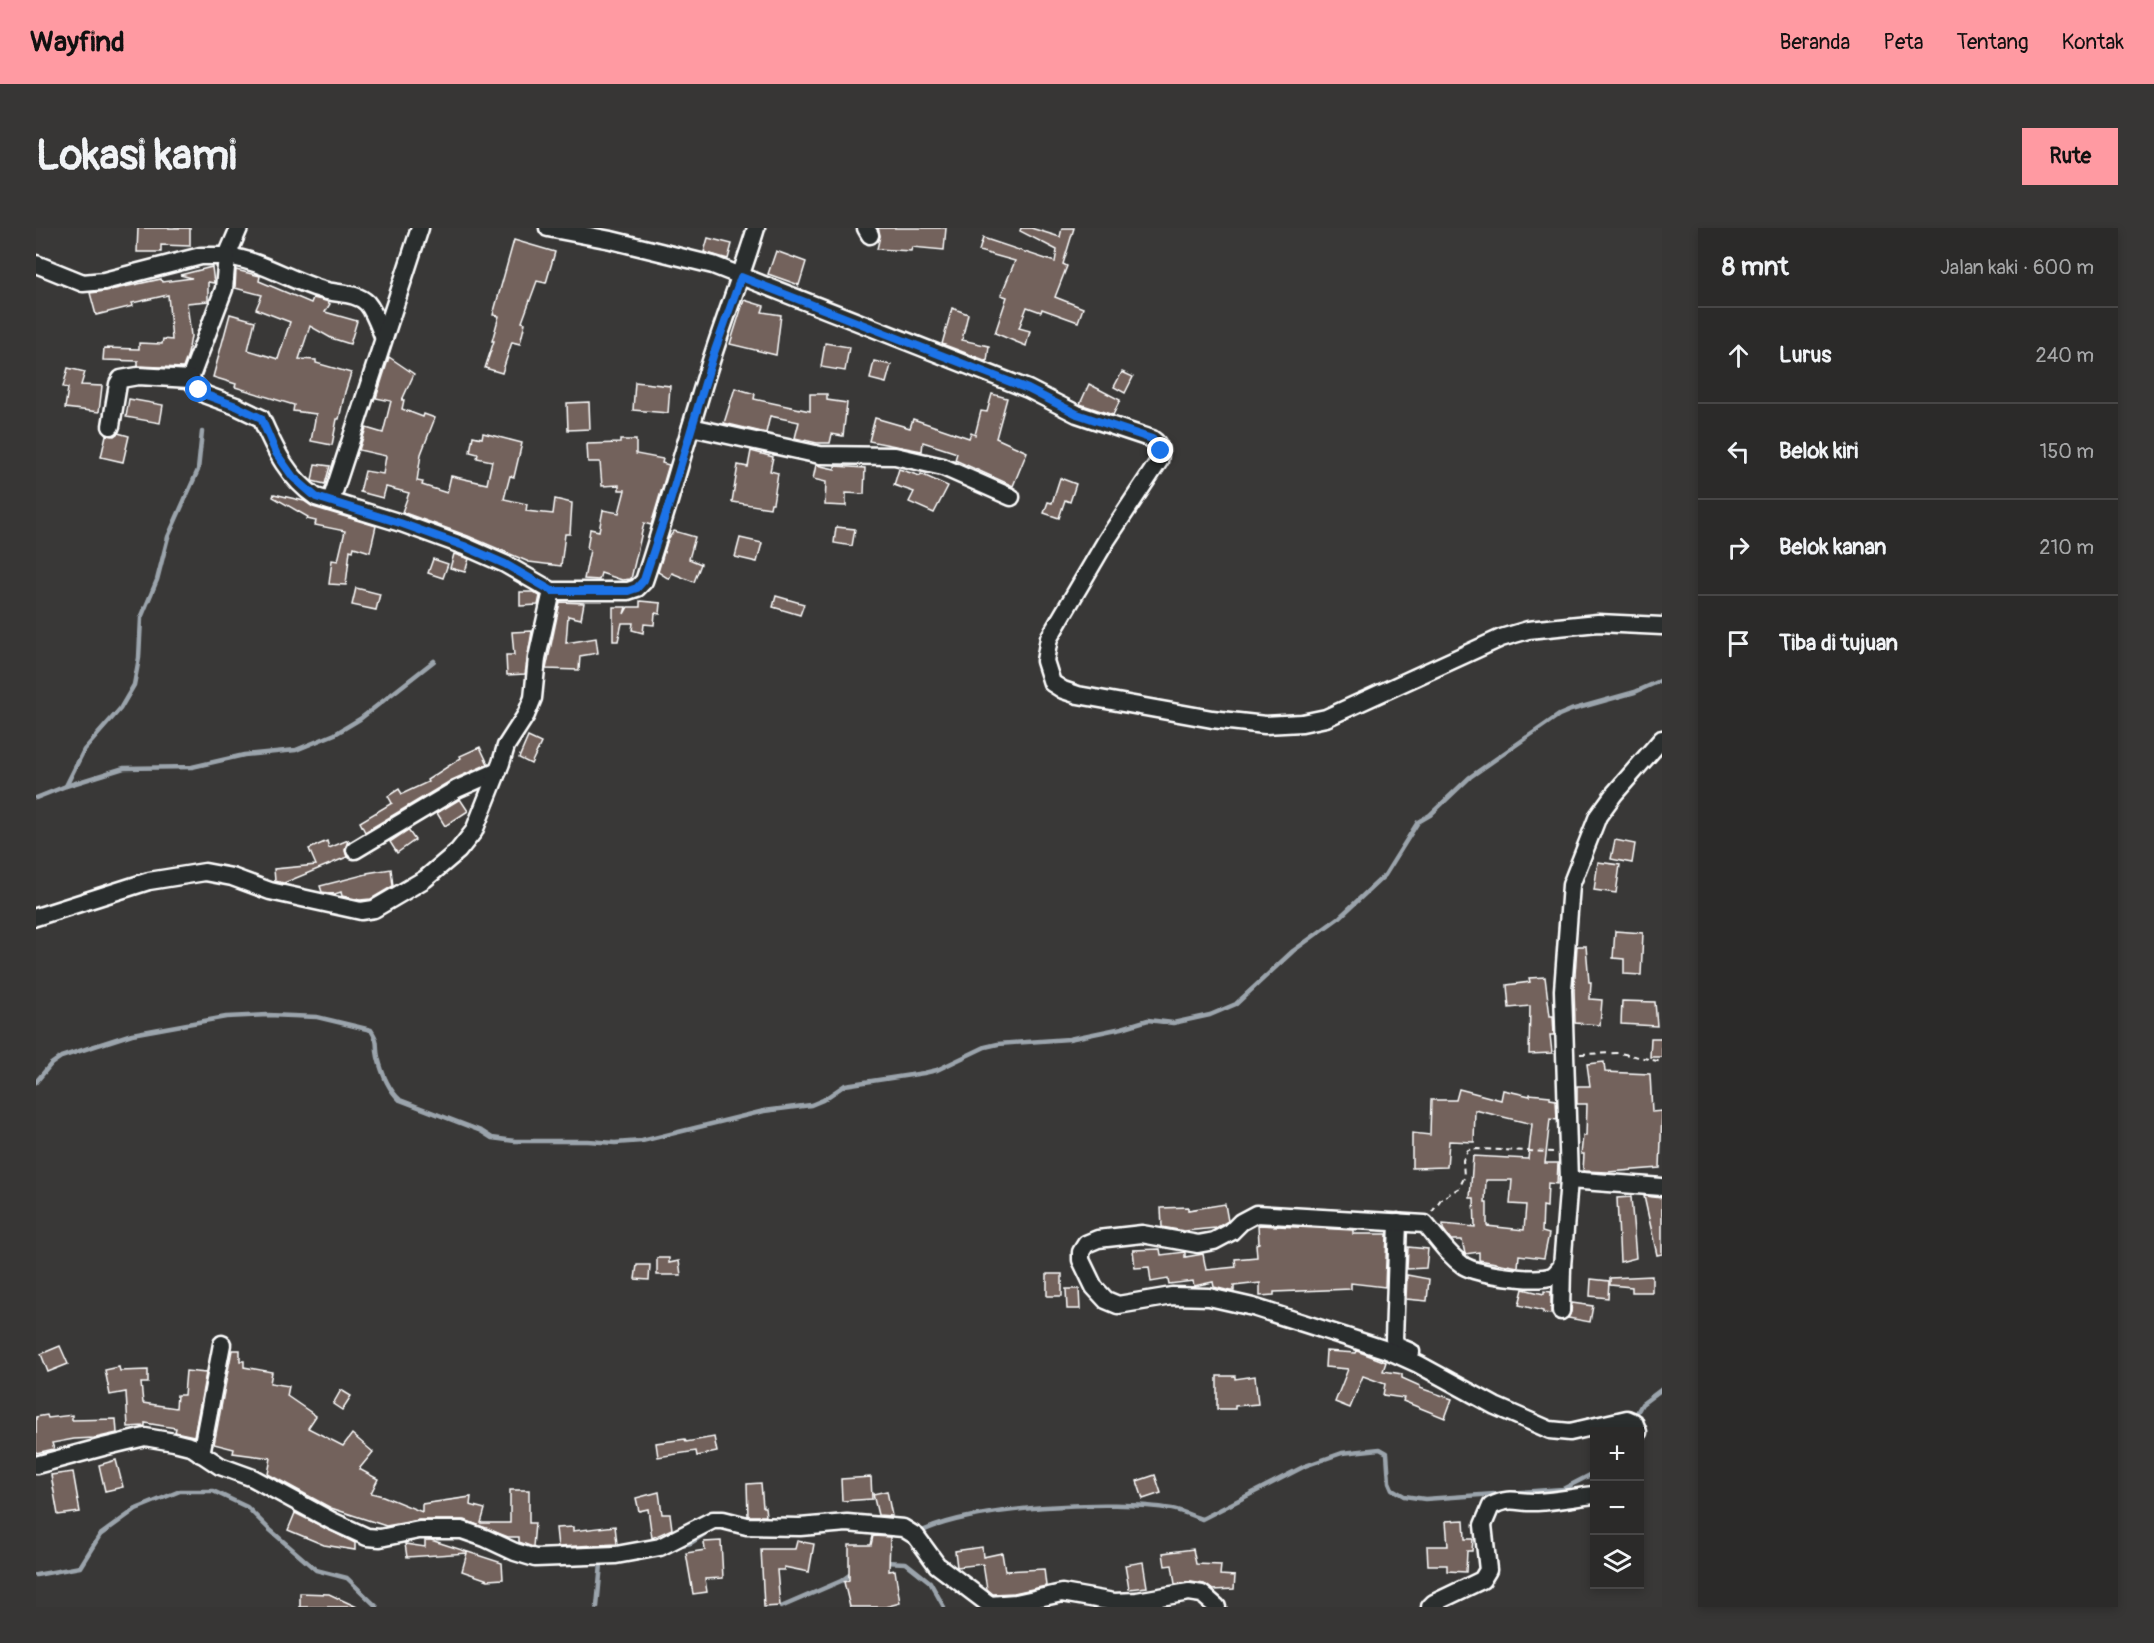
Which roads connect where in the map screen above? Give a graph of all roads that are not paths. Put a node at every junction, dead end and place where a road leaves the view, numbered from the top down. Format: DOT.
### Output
graph roads {
  1 [pos="238,228"];
  2 [pos="420,228"];
  3 [pos="548,228"];
  4 [pos="756,228"];
  5 [pos="227,256"];
  6 [pos="36,264"];
  7 [pos="741,277"];
  8 [pos="383,336"];
  9 [pos="190,379"];
  10 [pos="111,426"];
  11 [pos="691,427"];
  12 [pos="1011,497"];
  13 [pos="331,501"];
  14 [pos="552,591"];
  15 [pos="1662,626"];
  16 [pos="1662,739"];
  17 [pos="498,771"];
  18 [pos="356,850"];
  19 [pos="36,917"];
  20 [pos="1569,1180"];
  21 [pos="1662,1187"];
  22 [pos="1398,1222"];
  23 [pos="1562,1266"];
  24 [pos="1561,1311"];
  25 [pos="222,1344"];
  26 [pos="1418,1364"];
  27 [pos="1590,1427"];
  28 [pos="1592,1427"];
  29 [pos="1636,1427"];
  30 [pos="201,1454"];
  31 [pos="36,1465"];
  32 [pos="1590,1495"];
  33 [pos="989,1606"];
  34 [pos="1217,1607"];
  35 [pos="1430,1607"];
  1 -- 5 [label="street"];
  2 -- 8 [label="street"];
  3 -- 7 [label="street"];
  4 -- 7 [label="street"];
  5 -- 6 [label="street"];
  5 -- 8 [label="street"];
  5 -- 9 [label="street"];
  7 -- 11 [label="street"];
  7 -- 15 [label="street"];
  8 -- 13 [label="street"];
  9 -- 10 [label="street"];
  9 -- 13 [label="street"];
  11 -- 12 [label="street"];
  11 -- 14 [label="street"];
  13 -- 14 [label="street"];
  14 -- 17 [label="street"];
  16 -- 20 [label="street"];
  17 -- 18 [label="street"];
  17 -- 19 [label="street"];
  20 -- 21 [label="street"];
  20 -- 23 [label="street"];
  22 -- 23 [label="street"];
  22 -- 26 [label="street"];
  22 -- 26 [label="street"];
  23 -- 24 [label="street"];
  25 -- 30 [label="street"];
  26 -- 27 [label="street"];
  28 -- 29 [label="street"];
  30 -- 31 [label="street"];
  30 -- 33 [label="street"];
  32 -- 35 [label="street"];
  33 -- 34 [label="street"];
}
